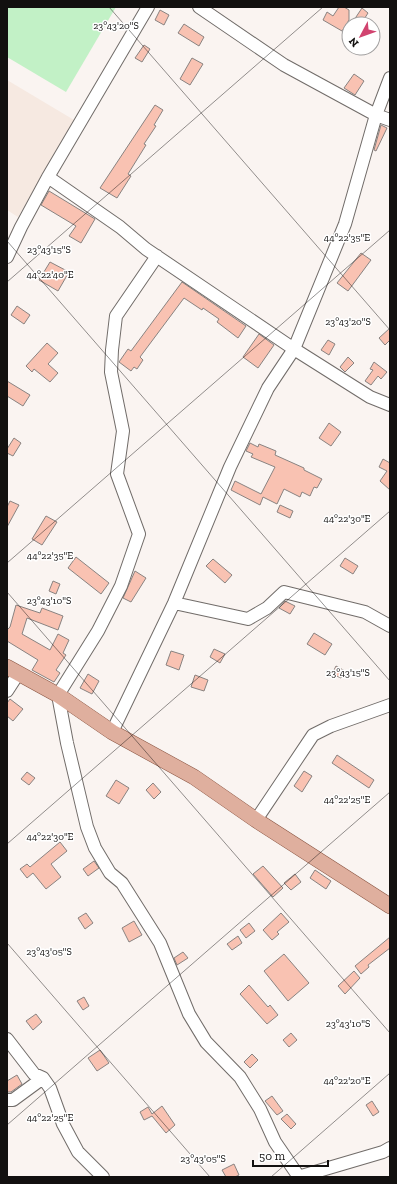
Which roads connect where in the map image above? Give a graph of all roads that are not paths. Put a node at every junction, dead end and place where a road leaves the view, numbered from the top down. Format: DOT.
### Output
graph roads {
  1 [pos="148,7"];
  2 [pos="199,7"];
  3 [pos="390,78"];
  4 [pos="376,114"];
  5 [pos="390,120"];
  6 [pos="48,176"];
  7 [pos="157,256"];
  8 [pos="7,257"];
  9 [pos="294,349"];
  10 [pos="390,405"];
  11 [pos="174,603"];
  12 [pos="390,626"];
  13 [pos="13,671"];
  14 [pos="7,691"];
  15 [pos="58,695"];
  16 [pos="390,705"];
  17 [pos="112,732"];
  18 [pos="256,820"];
  19 [pos="390,906"];
  20 [pos="7,1039"];
  21 [pos="43,1078"];
  22 [pos="7,1100"];
  23 [pos="390,1148"];
  24 [pos="103,1177"];
  25 [pos="299,1177"];
  1 -- 6 [label="street"];
  2 -- 4 [label="street"];
  3 -- 4 [label="street"];
  4 -- 5 [label="street"];
  4 -- 9 [label="street"];
  6 -- 7 [label="street"];
  6 -- 8 [label="street"];
  7 -- 9 [label="street"];
  7 -- 15 [label="street"];
  9 -- 10 [label="street"];
  9 -- 11 [label="street"];
  11 -- 12 [label="street"];
  11 -- 17 [label="street"];
  13 -- 14 [label="street"];
  13 -- 15 [label="main road"];
  15 -- 17 [label="main road"];
  15 -- 25 [label="street"];
  16 -- 18 [label="street"];
  17 -- 18 [label="main road"];
  18 -- 19 [label="main road"];
  20 -- 21 [label="street"];
  21 -- 22 [label="street"];
  21 -- 24 [label="street"];
  23 -- 25 [label="street"];
}
